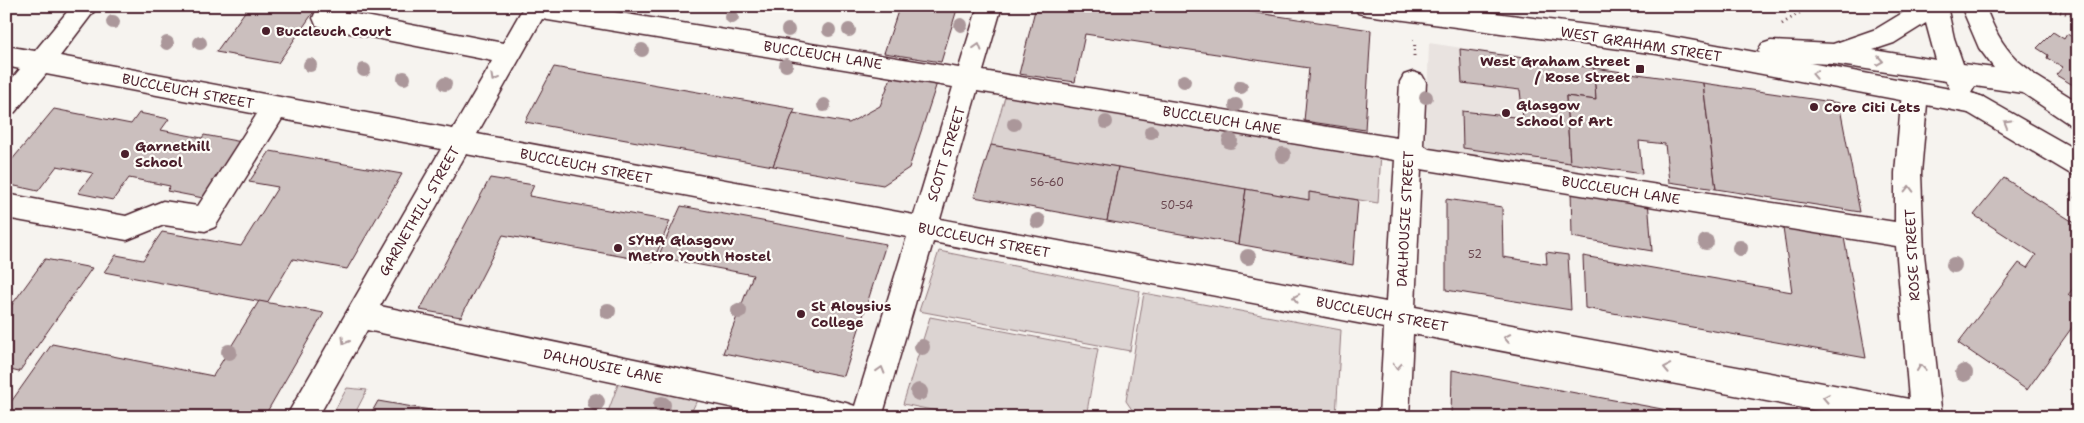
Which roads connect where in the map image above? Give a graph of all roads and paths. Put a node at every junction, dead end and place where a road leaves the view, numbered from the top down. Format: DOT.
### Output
graph roads {
  1 [pos="86,6"];
  2 [pos="990,6"];
  3 [pos="1366,6"];
  4 [pos="1935,6"];
  5 [pos="1972,6"];
  6 [pos="2041,6"];
  7 [pos="537,7"];
  8 [pos="2050,8"];
  9 [pos="2078,17"];
  10 [pos="325,18"];
  11 [pos="1657,44"];
  12 [pos="509,54"];
  13 [pos="1833,54"];
  14 [pos="6,56"];
  15 [pos="41,63"];
  16 [pos="1995,66"];
  17 [pos="1953,72"];
  18 [pos="968,79"];
  19 [pos="1917,80"];
  20 [pos="1413,82"];
  21 [pos="1974,104"];
  22 [pos="6,105"];
  23 [pos="275,108"];
  24 [pos="2078,116"];
  25 [pos="459,143"];
  26 [pos="1409,151"];
  27 [pos="2078,165"];
  28 [pos="6,206"];
  29 [pos="923,229"];
  30 [pos="1908,236"];
  31 [pos="359,315"];
  32 [pos="1400,318"];
  33 [pos="301,417"];
  34 [pos="846,417"];
  35 [pos="867,417"];
  36 [pos="1394,417"];
  37 [pos="1926,417"];
  1 -- 15 [label="street"];
  18 -- 2 [label="street, SCOTT STREET, one-way"];
  3 -- 11 [label="street, WEST GRAHAM STREET"];
  4 -- 13 [label="street"];
  4 -- 17 [label="street"];
  4 -- 19 [label="street, ROSE STREET"];
  5 -- 16 [label="street"];
  6 -- 8 [label="path"];
  7 -- 12 [label="street, GARNETHILL STREET"];
  7 -- 18 [label="street, BUCCLEUCH LANE"];
  8 -- 9 [label="path"];
  10 -- 12 [label="street"];
  11 -- 13 [label="street"];
  19 -- 11 [label="street, WEST GRAHAM STREET, one-way"];
  12 -- 25 [label="street, GARNETHILL STREET, one-way"];
  13 -- 19 [label="street, one-way"];
  14 -- 15 [label="street, BUCCLEUCH STREET"];
  15 -- 22 [label="street"];
  15 -- 23 [label="street, BUCCLEUCH STREET"];
  16 -- 17 [label="street"];
  16 -- 21 [label="street"];
  16 -- 24 [label="street"];
  17 -- 19 [label="street"];
  17 -- 21 [label="street"];
  18 -- 26 [label="street, BUCCLEUCH LANE"];
  18 -- 29 [label="street, SCOTT STREET"];
  19 -- 21 [label="street"];
  30 -- 19 [label="street, ROSE STREET, one-way"];
  20 -- 26 [label="street, DALHOUSIE STREET"];
  27 -- 21 [label="street, one-way"];
  23 -- 25 [label="street, BUCCLEUCH STREET"];
  23 -- 28 [label="street"];
  25 -- 29 [label="street, BUCCLEUCH STREET"];
  25 -- 31 [label="street, GARNETHILL STREET"];
  26 -- 30 [label="street, BUCCLEUCH LANE"];
  26 -- 32 [label="street, DALHOUSIE STREET"];
  32 -- 29 [label="street, BUCCLEUCH STREET, one-way"];
  35 -- 29 [label="street, SCOTT STREET, one-way"];
  37 -- 30 [label="street, ROSE STREET, one-way"];
  31 -- 33 [label="street, GARNETHILL STREET, one-way"];
  31 -- 34 [label="street, DALHOUSIE LANE"];
  32 -- 36 [label="street, DALHOUSIE STREET, one-way"];
  37 -- 32 [label="street, BUCCLEUCH STREET, one-way"];
}
